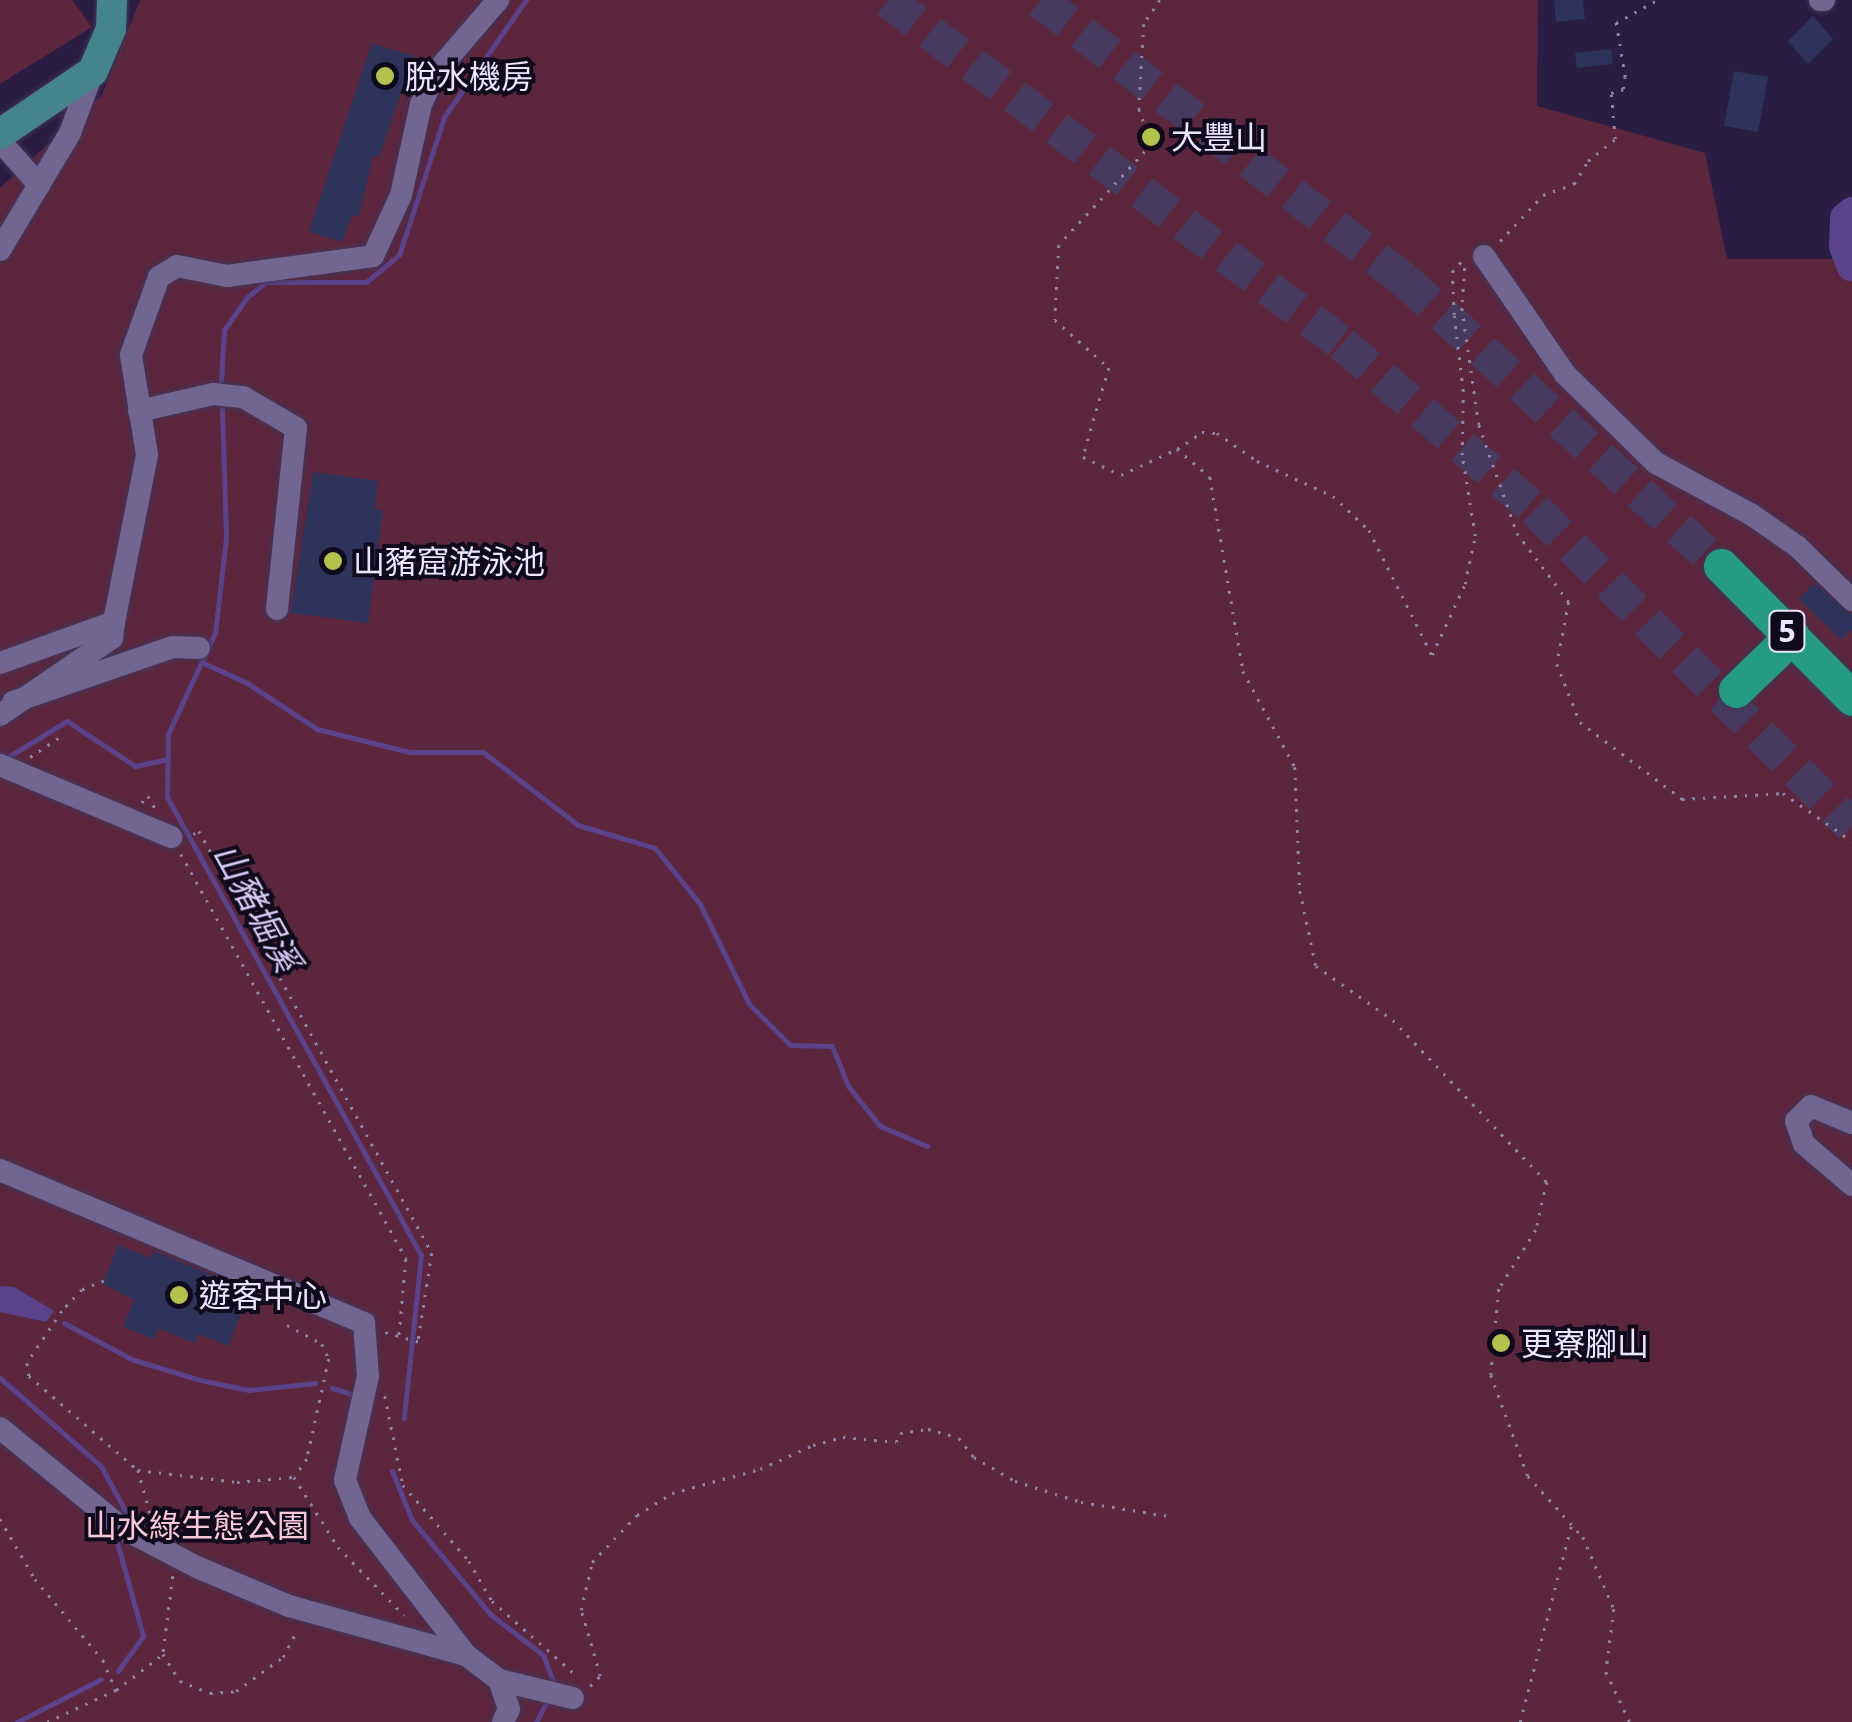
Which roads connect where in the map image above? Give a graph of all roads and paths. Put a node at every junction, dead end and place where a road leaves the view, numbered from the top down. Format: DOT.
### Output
graph roads {
  1 [pos="112,0"];
  2 [pos="498,0"];
  3 [pos="1160,0"];
  4 [pos="1657,0"];
  5 [pos="93,71"];
  6 [pos="0,138"];
  7 [pos="39,185"];
  8 [pos="0,250"];
  9 [pos="1484,256"];
  10 [pos="139,411"];
  11 [pos="1177,449"];
  12 [pos="1721,566"];
  13 [pos="1852,600"];
  14 [pos="277,609"];
  15 [pos="114,622"];
  16 [pos="1792,636"];
  17 [pos="200,648"];
  18 [pos="0,662"];
  19 [pos="1736,690"];
  20 [pos="1851,695"];
  21 [pos="7,708"];
  22 [pos="3,769"];
  23 [pos="148,796"];
  24 [pos="199,830"];
  25 [pos="171,837"];
  26 [pos="1852,841"];
  27 [pos="1852,1123"];
  28 [pos="0,1170"];
  29 [pos="1852,1184"];
  30 [pos="104,1281"];
  31 [pos="364,1323"];
  32 [pos="287,1325"];
  33 [pos="399,1339"];
  34 [pos="368,1376"];
  35 [pos="0,1428"];
  36 [pos="138,1470"];
  37 [pos="294,1477"];
  38 [pos="1170,1516"];
  39 [pos="0,1519"];
  40 [pos="1572,1525"];
  41 [pos="144,1540"];
  42 [pos="170,1553"];
  43 [pos="307,1612"];
  44 [pos="416,1644"];
  45 [pos="164,1654"];
  46 [pos="466,1655"];
  47 [pos="499,1680"];
  48 [pos="116,1690"];
  49 [pos="573,1698"];
  50 [pos="47,1722"];
  51 [pos="503,1722"];
  52 [pos="1520,1722"];
  53 [pos="1630,1722"];
  1 -- 5 [label="main road"];
  2 -- 10 [label="street"];
  3 -- 11 [label="path"];
  4 -- 9 [label="path"];
  5 -- 6 [label="main road"];
  5 -- 7 [label="street"];
  6 -- 7 [label="street"];
  7 -- 8 [label="street"];
  9 -- 11 [label="path"];
  9 -- 13 [label="street"];
  9 -- 26 [label="path"];
  10 -- 14 [label="street"];
  10 -- 15 [label="street"];
  11 -- 40 [label="path"];
  12 -- 16 [label="highway, 5"];
  15 -- 18 [label="street"];
  15 -- 21 [label="street"];
  16 -- 19 [label="highway"];
  16 -- 20 [label="highway, 5"];
  17 -- 21 [label="street"];
  22 -- 25 [label="street"];
  23 -- 25 [label="path"];
  24 -- 33 [label="path"];
  25 -- 33 [label="path"];
  27 -- 29 [label="street"];
  28 -- 31 [label="street"];
  30 -- 36 [label="path"];
  31 -- 33 [label="path"];
  31 -- 34 [label="street"];
  32 -- 37 [label="path"];
  34 -- 38 [label="path"];
  34 -- 46 [label="street"];
  35 -- 41 [label="street"];
  36 -- 37 [label="path"];
  36 -- 41 [label="path"];
  37 -- 44 [label="path"];
  39 -- 48 [label="path"];
  40 -- 52 [label="path"];
  40 -- 53 [label="path"];
  41 -- 42 [label="street"];
  42 -- 43 [label="street"];
  42 -- 45 [label="path"];
  43 -- 44 [label="street"];
  43 -- 45 [label="path"];
  44 -- 46 [label="street"];
  45 -- 48 [label="path"];
  46 -- 47 [label="street"];
  47 -- 49 [label="street"];
  47 -- 51 [label="street"];
  48 -- 50 [label="path"];
}
